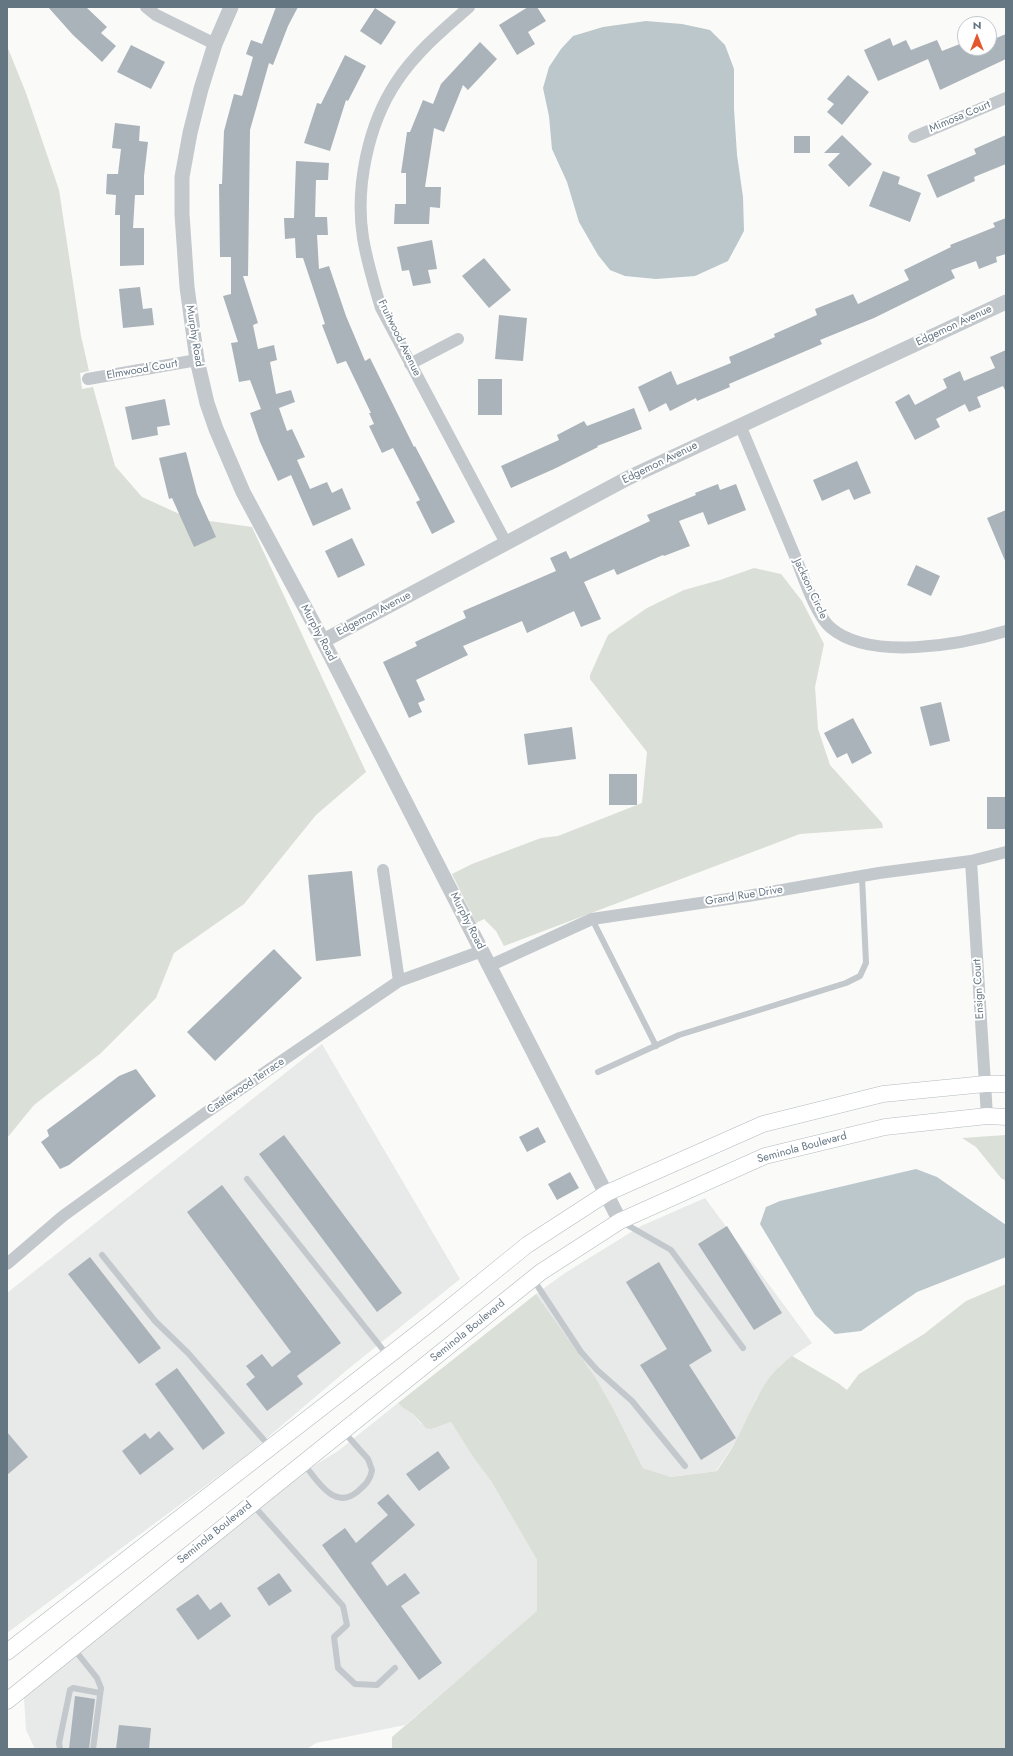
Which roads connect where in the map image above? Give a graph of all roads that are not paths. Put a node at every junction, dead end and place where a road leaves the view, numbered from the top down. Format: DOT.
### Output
graph roads {
  1 [pos="146,7"];
  2 [pos="231,7"];
  3 [pos="469,7"];
  4 [pos="215,44"];
  5 [pos="1006,98"];
  6 [pos="914,137"];
  7 [pos="1006,302"];
  8 [pos="458,339"];
  9 [pos="197,360"];
  10 [pos="410,364"];
  11 [pos="88,379"];
  12 [pos="740,424"];
  13 [pos="506,543"];
  14 [pos="1006,631"];
  15 [pos="323,641"];
  16 [pos="1006,852"];
  17 [pos="971,861"];
  18 [pos="383,870"];
  19 [pos="862,877"];
  20 [pos="592,919"];
  21 [pos="482,951"];
  22 [pos="490,966"];
  23 [pos="399,981"];
  24 [pos="656,1046"];
  25 [pos="598,1072"];
  26 [pos="985,1084"];
  27 [pos="1006,1084"];
  28 [pos="987,1116"];
  29 [pos="1006,1117"];
  30 [pos="247,1179"];
  31 [pos="607,1194"];
  32 [pos="620,1221"];
  33 [pos="102,1255"];
  34 [pos="7,1264"];
  35 [pos="533,1279"];
  36 [pos="743,1348"];
  37 [pos="388,1356"];
  38 [pos="344,1432"];
  39 [pos="270,1448"];
  40 [pos="304,1464"];
  41 [pos="685,1466"];
  42 [pos="252,1503"];
  43 [pos="73,1647"];
  44 [pos="7,1652"];
  45 [pos="395,1668"];
  46 [pos="100,1693"];
  47 [pos="7,1701"];
  48 [pos="60,1749"];
  49 [pos="93,1749"];
  1 -- 4 [label="street"];
  2 -- 4 [label="street, Murphy Road"];
  3 -- 10 [label="street, Fruitwood Avenue"];
  4 -- 9 [label="street, Murphy Road"];
  5 -- 6 [label="street, Mimosa Court"];
  7 -- 12 [label="street, Edgemon Avenue"];
  8 -- 10 [label="street"];
  9 -- 11 [label="street, Elmwood Court"];
  9 -- 15 [label="street, Murphy Road"];
  10 -- 13 [label="street, Fruitwood Avenue"];
  12 -- 13 [label="street, Edgemon Avenue"];
  12 -- 14 [label="street, Jackson Circle"];
  13 -- 15 [label="street, Edgemon Avenue"];
  15 -- 21 [label="street, Murphy Road"];
  16 -- 17 [label="street, Grand Rue Drive"];
  17 -- 19 [label="street, Grand Rue Drive"];
  17 -- 26 [label="street, Ensign Court"];
  18 -- 23 [label="street"];
  19 -- 20 [label="street, Grand Rue Drive"];
  19 -- 24 [label="lane"];
  20 -- 22 [label="street, Grand Rue Drive"];
  20 -- 24 [label="lane"];
  21 -- 22 [label="street, Murphy Road"];
  21 -- 23 [label="street, Castlewood Terrace"];
  22 -- 31 [label="street, Murphy Road"];
  23 -- 34 [label="street, Castlewood Terrace"];
  24 -- 25 [label="lane"];
  26 -- 27 [label="main road"];
  26 -- 28 [label="street, Ensign Court"];
  26 -- 31 [label="main road"];
  28 -- 29 [label="main road, Seminola Boulevard"];
  28 -- 32 [label="main road, Seminola Boulevard"];
  30 -- 37 [label="lane"];
  31 -- 32 [label="street, Murphy Road"];
  31 -- 37 [label="main road"];
  32 -- 35 [label="main road, Seminola Boulevard"];
  32 -- 36 [label="lane"];
  33 -- 39 [label="lane"];
  35 -- 38 [label="main road, Seminola Boulevard"];
  35 -- 41 [label="lane"];
  37 -- 39 [label="main road"];
  38 -- 40 [label="main road, Seminola Boulevard"];
  38 -- 40 [label="lane"];
  39 -- 44 [label="main road"];
  40 -- 42 [label="main road, Seminola Boulevard"];
  42 -- 43 [label="main road, Seminola Boulevard"];
  42 -- 45 [label="lane"];
  43 -- 46 [label="lane"];
  43 -- 47 [label="main road, Seminola Boulevard"];
  46 -- 48 [label="lane"];
  46 -- 49 [label="lane"];
}
